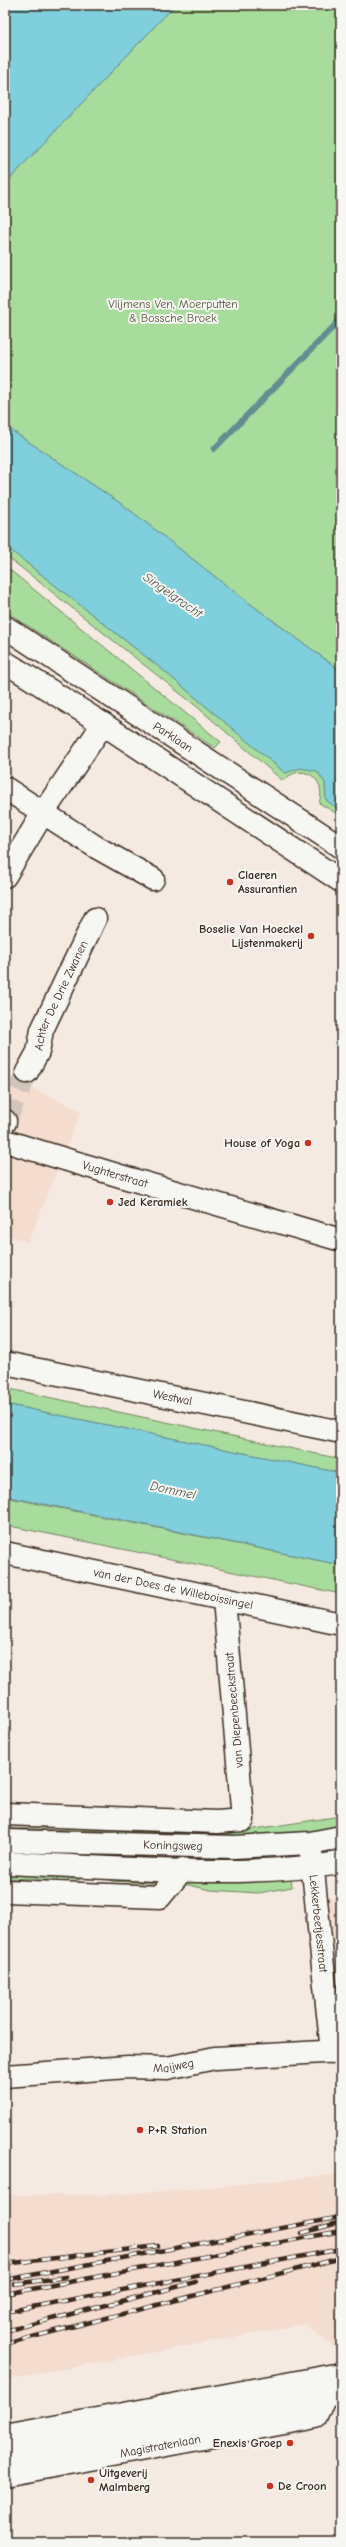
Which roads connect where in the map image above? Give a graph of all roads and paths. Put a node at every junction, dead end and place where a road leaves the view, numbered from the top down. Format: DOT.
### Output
graph roads {
  1 [pos="5,627"];
  2 [pos="5,662"];
  3 [pos="103,724"];
  4 [pos="5,788"];
  5 [pos="43,813"];
  6 [pos="341,847"];
  7 [pos="5,876"];
  8 [pos="153,879"];
  9 [pos="341,881"];
  10 [pos="95,919"];
  11 [pos="27,1072"];
  12 [pos="5,1141"];
  13 [pos="341,1240"];
  14 [pos="5,1363"];
  15 [pos="341,1432"];
  16 [pos="5,1553"];
  17 [pos="224,1599"];
  18 [pos="341,1624"];
  19 [pos="5,1814"];
  20 [pos="341,1837"];
  21 [pos="5,1841"];
  22 [pos="310,1843"];
  23 [pos="5,1863"];
  24 [pos="341,1863"];
  25 [pos="313,1867"];
  26 [pos="183,1869"];
  27 [pos="5,1891"];
  28 [pos="337,2052"];
  29 [pos="5,2076"];
  30 [pos="332,2385"];
  31 [pos="5,2436"];
  32 [pos="5,2455"];
  33 [pos="5,2475"];
  1 -- 6 [label="street, Parklaan"];
  2 -- 3 [label="street"];
  3 -- 5 [label="street"];
  3 -- 9 [label="street"];
  4 -- 5 [label="street"];
  5 -- 7 [label="street"];
  5 -- 8 [label="street"];
  10 -- 11 [label="street, Achter De Drie Zwanen"];
  12 -- 13 [label="street, Vughterstraat"];
  14 -- 15 [label="street, Westwal"];
  16 -- 17 [label="street, van der Does de Willeboissingel"];
  17 -- 18 [label="street, van der Does de Willeboissingel"];
  17 -- 19 [label="street, van Diepenbeeckstraat"];
  20 -- 22 [label="street, Koningsweg"];
  21 -- 22 [label="street, Koningsweg"];
  22 -- 25 [label="street, Lekkerbeetjesstraat"];
  23 -- 26 [label="street, Koningsweg"];
  24 -- 25 [label="street, Koningsweg"];
  25 -- 26 [label="street, Koningsweg"];
  25 -- 28 [label="street, Lekkerbeetjesstraat"];
  26 -- 27 [label="street, Koningsweg"];
  28 -- 29 [label="street, Maijweg"];
  30 -- 31 [label="street"];
  30 -- 32 [label="street, Magistratenlaan"];
  30 -- 33 [label="street, Magistratenlaan"];
}
